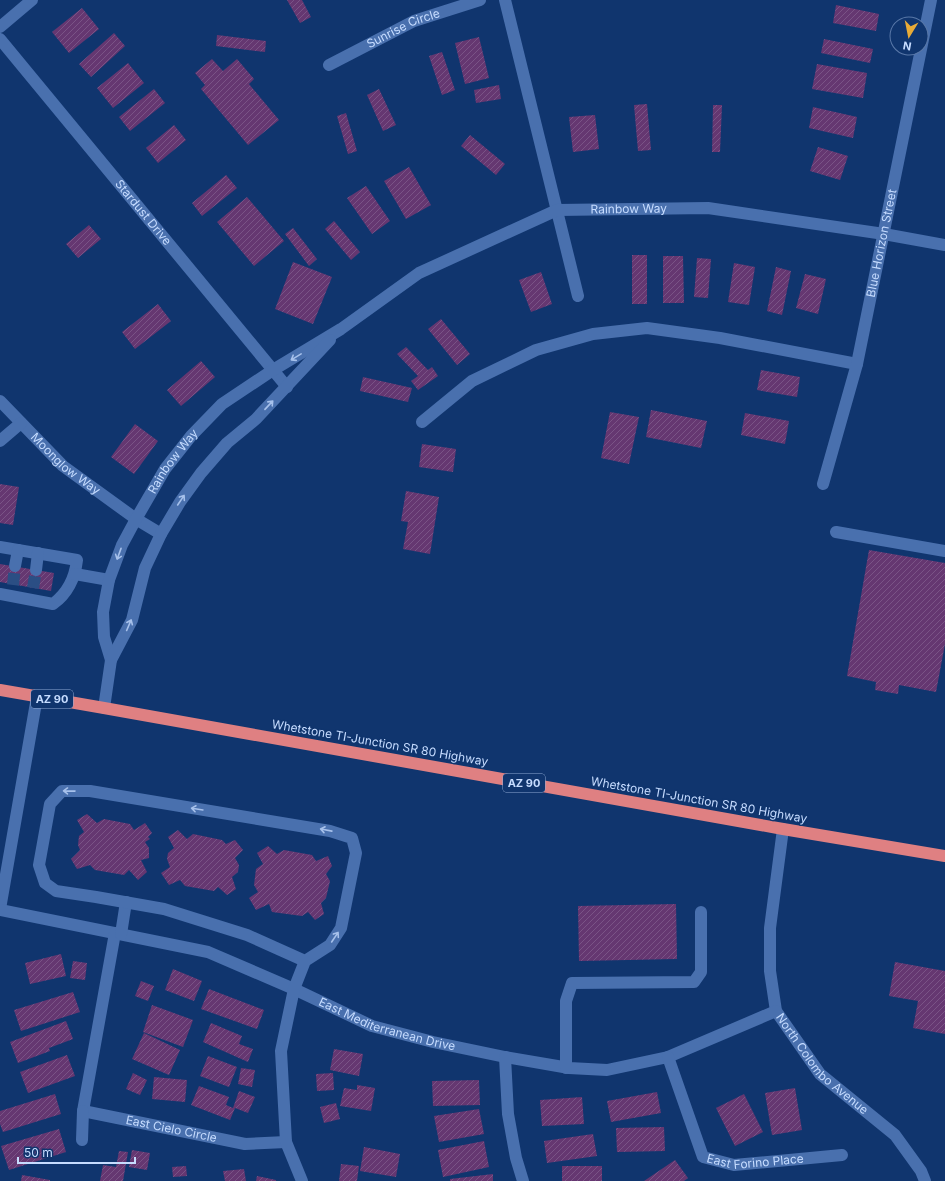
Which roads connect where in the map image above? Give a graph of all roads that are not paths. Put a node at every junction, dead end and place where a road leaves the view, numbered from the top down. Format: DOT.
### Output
graph roads {
  1 [pos="32,0"];
  2 [pos="480,0"];
  3 [pos="505,0"];
  4 [pos="931,0"];
  5 [pos="0,27"];
  6 [pos="0,40"];
  7 [pos="329,65"];
  8 [pos="556,210"];
  9 [pos="884,234"];
  10 [pos="945,245"];
  11 [pos="578,296"];
  12 [pos="341,329"];
  13 [pos="857,364"];
  14 [pos="273,370"];
  15 [pos="287,387"];
  16 [pos="0,401"];
  17 [pos="422,422"];
  18 [pos="21,423"];
  19 [pos="0,441"];
  20 [pos="823,484"];
  21 [pos="136,519"];
  22 [pos="836,532"];
  23 [pos="161,534"];
  24 [pos="0,547"];
  25 [pos="18,550"];
  26 [pos="945,550"];
  27 [pos="38,553"];
  28 [pos="15,566"];
  29 [pos="36,570"];
  30 [pos="75,574"];
  31 [pos="109,580"];
  32 [pos="8,592"];
  33 [pos="112,660"];
  34 [pos="0,690"];
  35 [pos="37,697"];
  36 [pos="104,708"];
  37 [pos="783,829"];
  38 [pos="945,856"];
  39 [pos="126,902"];
  40 [pos="0,909"];
  41 [pos="701,912"];
  42 [pos="118,933"];
  43 [pos="305,961"];
  44 [pos="294,988"];
  45 [pos="776,1011"];
  46 [pos="505,1057"];
  47 [pos="668,1057"];
  48 [pos="566,1068"];
  49 [pos="83,1111"];
  50 [pos="82,1140"];
  51 [pos="286,1142"];
  52 [pos="842,1155"];
  53 [pos="302,1181"];
  54 [pos="523,1181"];
  55 [pos="925,1181"];
  1 -- 5 [label="street"];
  2 -- 7 [label="street, Sunrise Circle"];
  3 -- 8 [label="street"];
  4 -- 9 [label="street, Blue Horizon Street"];
  6 -- 14 [label="street, Stardust Drive"];
  8 -- 9 [label="street, Rainbow Way"];
  8 -- 11 [label="street"];
  8 -- 12 [label="street, Rainbow Way"];
  9 -- 10 [label="street, Rainbow Way"];
  9 -- 13 [label="street, Blue Horizon Street"];
  12 -- 14 [label="street, Rainbow Way, one-way"];
  12 -- 15 [label="street, Rainbow Way"];
  13 -- 17 [label="street"];
  13 -- 20 [label="street, Blue Horizon Street"];
  14 -- 15 [label="street, Stardust Drive"];
  14 -- 21 [label="street, Rainbow Way"];
  23 -- 15 [label="street, Rainbow Way, one-way"];
  16 -- 18 [label="street, Moonglow Way"];
  18 -- 19 [label="street"];
  18 -- 21 [label="street, Moonglow Way"];
  21 -- 23 [label="street, Moonglow Way"];
  21 -- 31 [label="street, Rainbow Way, one-way"];
  22 -- 26 [label="street"];
  33 -- 23 [label="street, Rainbow Way, one-way"];
  24 -- 25 [label="street"];
  25 -- 27 [label="street"];
  25 -- 28 [label="street"];
  27 -- 29 [label="street"];
  27 -- 30 [label="street"];
  30 -- 31 [label="street"];
  30 -- 32 [label="street"];
  31 -- 33 [label="street, Rainbow Way"];
  33 -- 36 [label="street, Rainbow Way"];
  34 -- 35 [label="highway, Whetstone TI-Junction SR 80 Highway / AZ 90"];
  35 -- 36 [label="highway, Whetstone TI-Junction SR 80 Highway / AZ 90"];
  35 -- 40 [label="street"];
  36 -- 37 [label="highway, Whetstone TI-Junction SR 80 Highway / AZ 90"];
  37 -- 38 [label="highway, Whetstone TI-Junction SR 80 Highway / AZ 90"];
  37 -- 45 [label="street, North Colombo Avenue"];
  39 -- 42 [label="street"];
  39 -- 43 [label="street"];
  43 -- 39 [label="street, one-way"];
  40 -- 42 [label="street, East Mediterranean Drive"];
  41 -- 48 [label="street"];
  42 -- 44 [label="street, East Mediterranean Drive"];
  42 -- 49 [label="street"];
  43 -- 44 [label="street"];
  44 -- 46 [label="street, East Mediterranean Drive"];
  44 -- 51 [label="street"];
  45 -- 47 [label="street, East Mediterranean Drive"];
  45 -- 55 [label="street, North Colombo Avenue"];
  46 -- 48 [label="street, East Mediterranean Drive"];
  46 -- 54 [label="street"];
  47 -- 48 [label="street, East Mediterranean Drive"];
  47 -- 52 [label="street, East Forino Place"];
  49 -- 50 [label="street"];
  49 -- 51 [label="street, East Cielo Circle"];
  51 -- 53 [label="street"];
}
